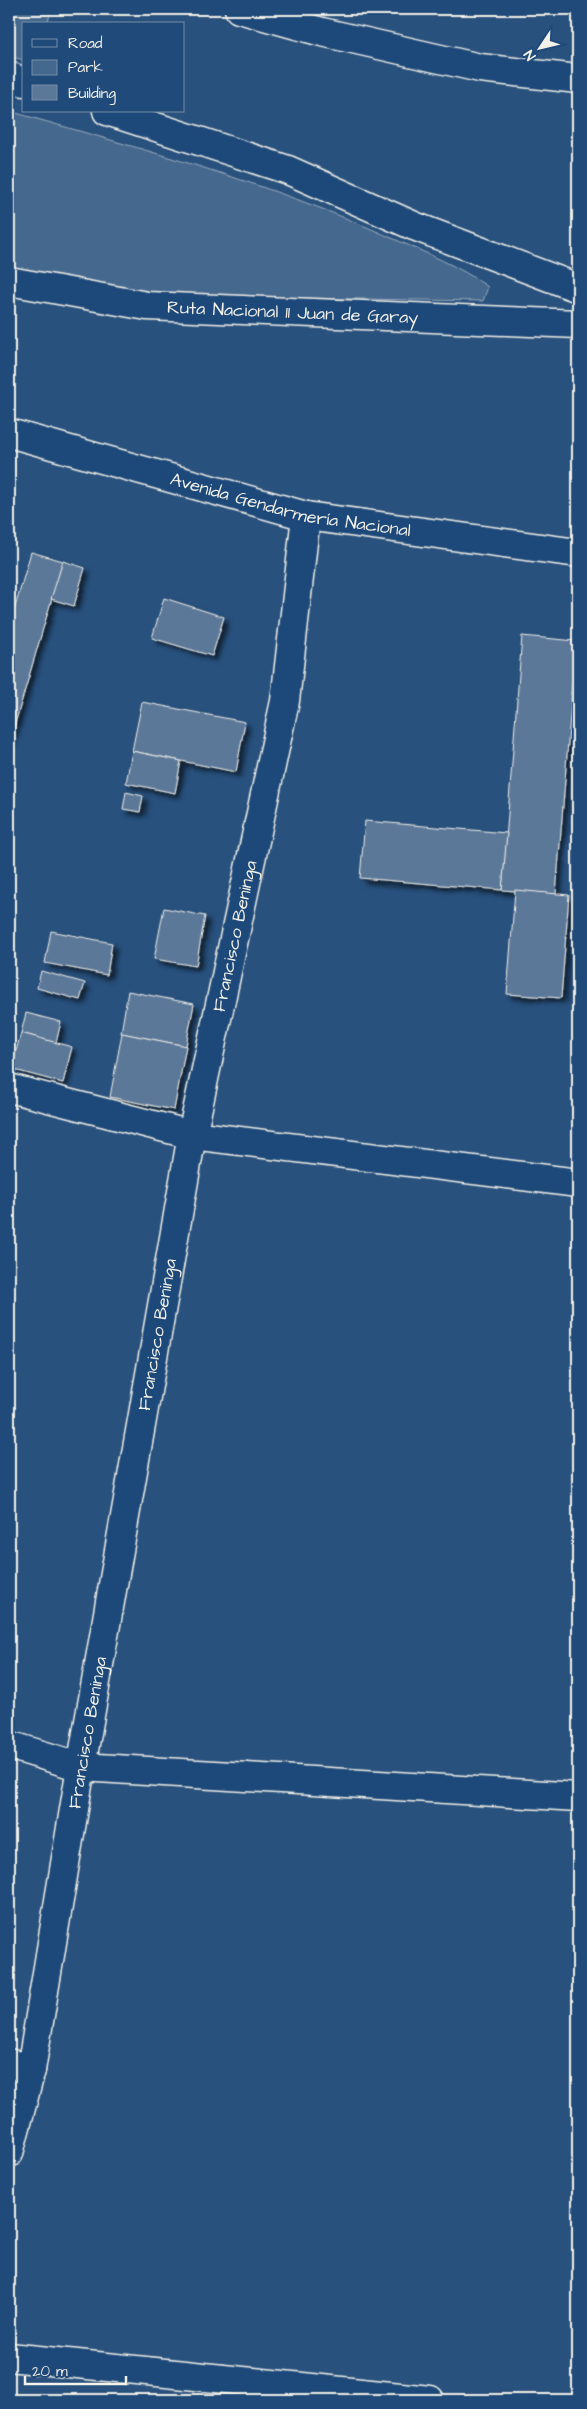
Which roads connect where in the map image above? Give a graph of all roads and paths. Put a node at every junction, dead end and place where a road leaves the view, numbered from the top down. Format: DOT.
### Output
graph roads {
  1 [pos="239,9"];
  2 [pos="9,76"];
  3 [pos="578,79"];
  4 [pos="22,81"];
  5 [pos="111,112"];
  6 [pos="9,281"];
  7 [pos="578,288"];
  8 [pos="578,324"];
  9 [pos="9,433"];
  10 [pos="306,516"];
  11 [pos="578,553"];
  12 [pos="9,1088"];
  13 [pos="192,1135"];
  14 [pos="578,1183"];
  15 [pos="9,1745"];
  16 [pos="81,1767"];
  17 [pos="578,1797"];
  18 [pos="20,2066"];
  19 [pos="9,2153"];
  20 [pos="9,2357"];
  21 [pos="430,2400"];
  1 -- 3 [label="main road"];
  2 -- 4 [label="main road"];
  5 -- 7 [label="main road"];
  6 -- 8 [label="main road, Ruta Nacional 11 Juan de Garay"];
  9 -- 10 [label="main road, Avenida Gendarmería Nacional"];
  10 -- 11 [label="main road, Avenida Gendarmería Nacional"];
  10 -- 13 [label="main road, Francisco Beninga"];
  12 -- 13 [label="main road"];
  13 -- 14 [label="main road"];
  13 -- 16 [label="main road, Francisco Beninga"];
  15 -- 16 [label="main road"];
  16 -- 17 [label="main road"];
  16 -- 18 [label="main road, Francisco Beninga"];
  18 -- 19 [label="main road, Francisco Beninga"];
  20 -- 21 [label="main road"];
}
